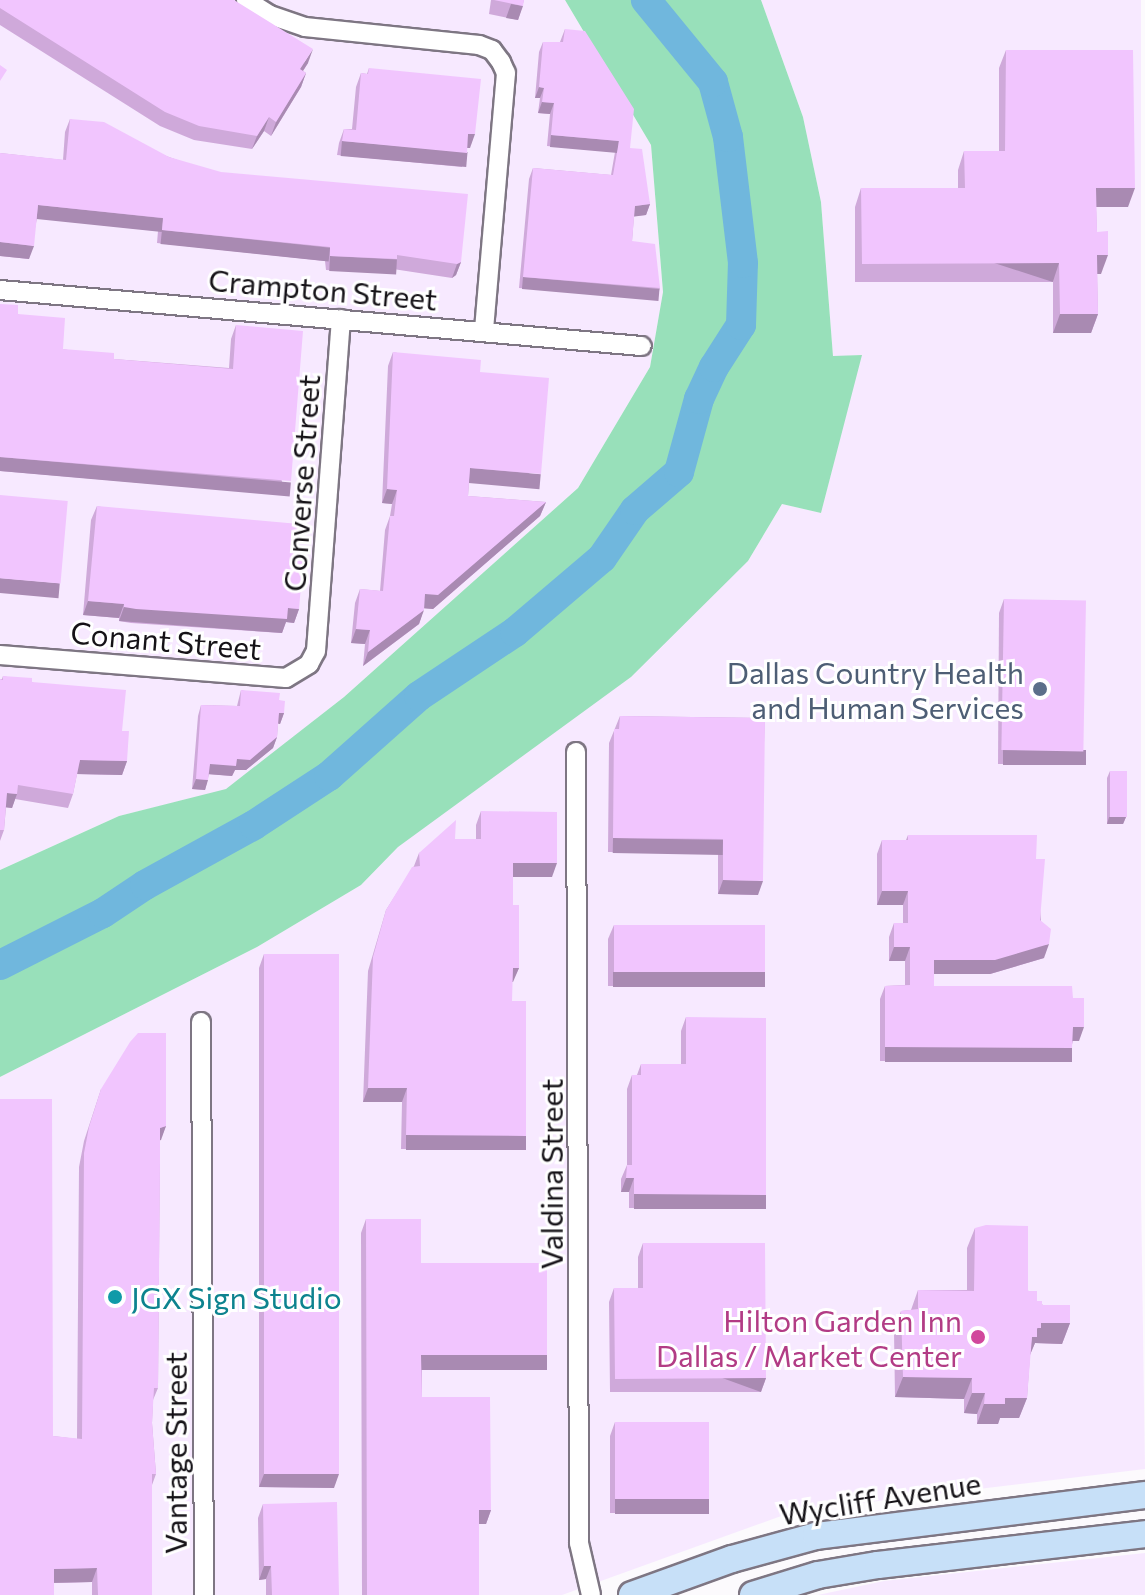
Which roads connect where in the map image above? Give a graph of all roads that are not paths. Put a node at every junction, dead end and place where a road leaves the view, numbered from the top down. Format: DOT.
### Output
graph roads {
  1 [pos="246,0"];
  2 [pos="0,290"];
  3 [pos="341,319"];
  4 [pos="484,330"];
  5 [pos="642,346"];
  6 [pos="316,651"];
  7 [pos="0,655"];
  8 [pos="576,752"];
  9 [pos="201,1022"];
  10 [pos="1145,1495"];
  11 [pos="1145,1534"];
  12 [pos="816,1536"];
  13 [pos="818,1575"];
  14 [pos="204,1595"];
  15 [pos="591,1595"];
  16 [pos="632,1595"];
  17 [pos="753,1595"];
  1 -- 4 [label="street"];
  2 -- 3 [label="street, Crampton Street"];
  3 -- 4 [label="street, Crampton Street"];
  3 -- 6 [label="street, Converse Street"];
  4 -- 5 [label="street, Crampton Street"];
  6 -- 7 [label="street, Conant Street"];
  8 -- 15 [label="street, Valdina Street"];
  9 -- 14 [label="street, Vantage Street"];
  10 -- 12 [label="main road, Wycliff Avenue"];
  11 -- 13 [label="main road"];
  12 -- 13 [label="main road"];
  12 -- 16 [label="main road, Wycliff Avenue"];
  13 -- 17 [label="main road"];
}
